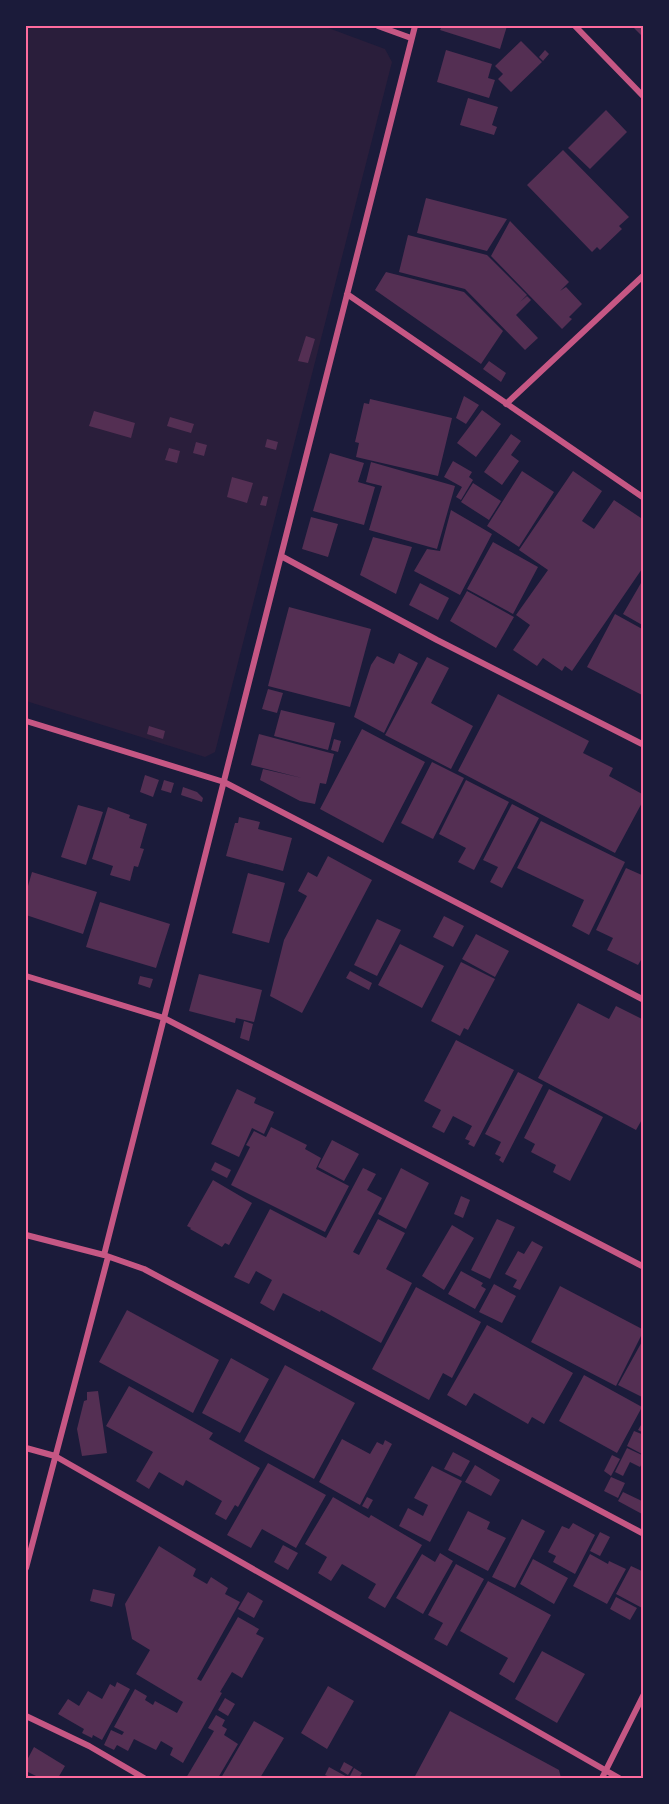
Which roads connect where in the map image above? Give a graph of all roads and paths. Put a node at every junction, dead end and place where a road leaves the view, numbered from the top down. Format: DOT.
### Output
graph roads {
  1 [pos="378,26"];
  2 [pos="415,26"];
  3 [pos="575,26"];
  4 [pos="411,38"];
  5 [pos="644,97"];
  6 [pos="644,274"];
  7 [pos="347,294"];
  8 [pos="506,404"];
  9 [pos="644,498"];
  10 [pos="281,556"];
  11 [pos="26,721"];
  12 [pos="644,745"];
  13 [pos="224,782"];
  14 [pos="26,976"];
  15 [pos="644,1000"];
  16 [pos="164,1018"];
  17 [pos="26,1235"];
  18 [pos="106,1256"];
  19 [pos="644,1267"];
  20 [pos="26,1448"];
  21 [pos="55,1456"];
  22 [pos="644,1534"];
  23 [pos="26,1568"];
  24 [pos="644,1694"];
  25 [pos="26,1716"];
  26 [pos="606,1770"];
  27 [pos="144,1779"];
  28 [pos="602,1779"];
  29 [pos="619,1779"];
  1 -- 4 [label="street"];
  2 -- 4 [label="street"];
  3 -- 5 [label="street"];
  4 -- 7 [label="street"];
  6 -- 8 [label="street"];
  7 -- 8 [label="street"];
  7 -- 10 [label="street"];
  8 -- 9 [label="street"];
  10 -- 12 [label="street"];
  10 -- 13 [label="street"];
  11 -- 13 [label="street"];
  13 -- 15 [label="street"];
  13 -- 16 [label="street"];
  14 -- 16 [label="street"];
  16 -- 18 [label="street"];
  16 -- 19 [label="street"];
  17 -- 18 [label="street"];
  18 -- 21 [label="street"];
  18 -- 22 [label="street"];
  20 -- 21 [label="street"];
  21 -- 23 [label="street"];
  21 -- 26 [label="street"];
  24 -- 26 [label="street"];
  25 -- 27 [label="street"];
  26 -- 28 [label="street"];
  26 -- 29 [label="street"];
}
